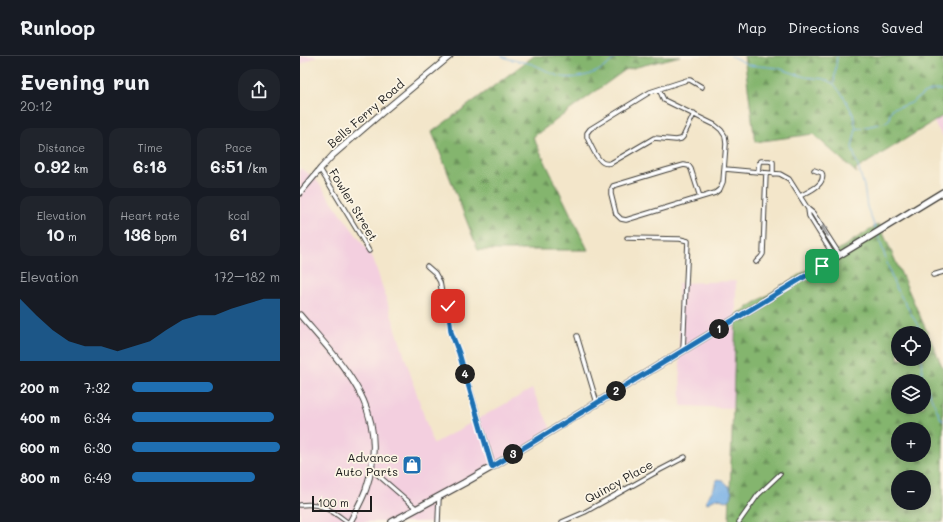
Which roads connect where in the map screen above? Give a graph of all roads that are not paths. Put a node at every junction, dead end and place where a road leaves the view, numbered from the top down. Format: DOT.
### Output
graph roads {
  1 [pos="450,56"];
  2 [pos="702,87"];
  3 [pos="660,89"];
  4 [pos="694,114"];
  5 [pos="725,169"];
  6 [pos="320,170"];
  7 [pos="814,170"];
  8 [pos="758,172"];
  9 [pos="766,173"];
  10 [pos="773,174"];
  11 [pos="943,193"];
  12 [pos="300,194"];
  13 [pos="800,196"];
  14 [pos="700,197"];
  15 [pos="627,238"];
  16 [pos="370,251"];
  17 [pos="838,257"];
  18 [pos="756,262"];
  19 [pos="427,266"];
  20 [pos="943,272"];
  21 [pos="934,275"];
  22 [pos="300,315"];
  23 [pos="577,336"];
  24 [pos="683,350"];
  25 [pos="597,403"];
  26 [pos="685,457"];
  27 [pos="492,467"];
  28 [pos="371,469"];
  29 [pos="780,474"];
  30 [pos="438,497"];
  31 [pos="300,505"];
  32 [pos="417,509"];
  33 [pos="347,522"];
  34 [pos="350,522"];
  35 [pos="392,522"];
  36 [pos="438,522"];
  37 [pos="562,522"];
  38 [pos="739,522"];
  1 -- 6 [label="main road, Bells Ferry Road"];
  2 -- 3 [label="street"];
  3 -- 4 [label="street"];
  3 -- 4 [label="street"];
  4 -- 5 [label="street"];
  5 -- 8 [label="street"];
  5 -- 14 [label="street"];
  6 -- 12 [label="main road, Bells Ferry Road"];
  6 -- 16 [label="street, Fowler Street"];
  7 -- 13 [label="street"];
  8 -- 9 [label="street"];
  8 -- 10 [label="street"];
  9 -- 10 [label="street"];
  9 -- 18 [label="street"];
  10 -- 13 [label="street"];
  11 -- 17 [label="main road"];
  13 -- 17 [label="street"];
  14 -- 14 [label="street"];
  15 -- 24 [label="street"];
  17 -- 24 [label="main road"];
  19 -- 27 [label="street"];
  20 -- 21 [label="street"];
  22 -- 28 [label="main road"];
  23 -- 25 [label="street"];
  24 -- 25 [label="main road"];
  25 -- 27 [label="main road"];
  26 -- 37 [label="street, Quincy Place"];
  27 -- 30 [label="main road"];
  28 -- 32 [label="street"];
  28 -- 34 [label="main road"];
  29 -- 38 [label="street"];
  30 -- 32 [label="main road"];
  30 -- 36 [label="street"];
  31 -- 33 [label="street"];
  32 -- 35 [label="main road"];
}
